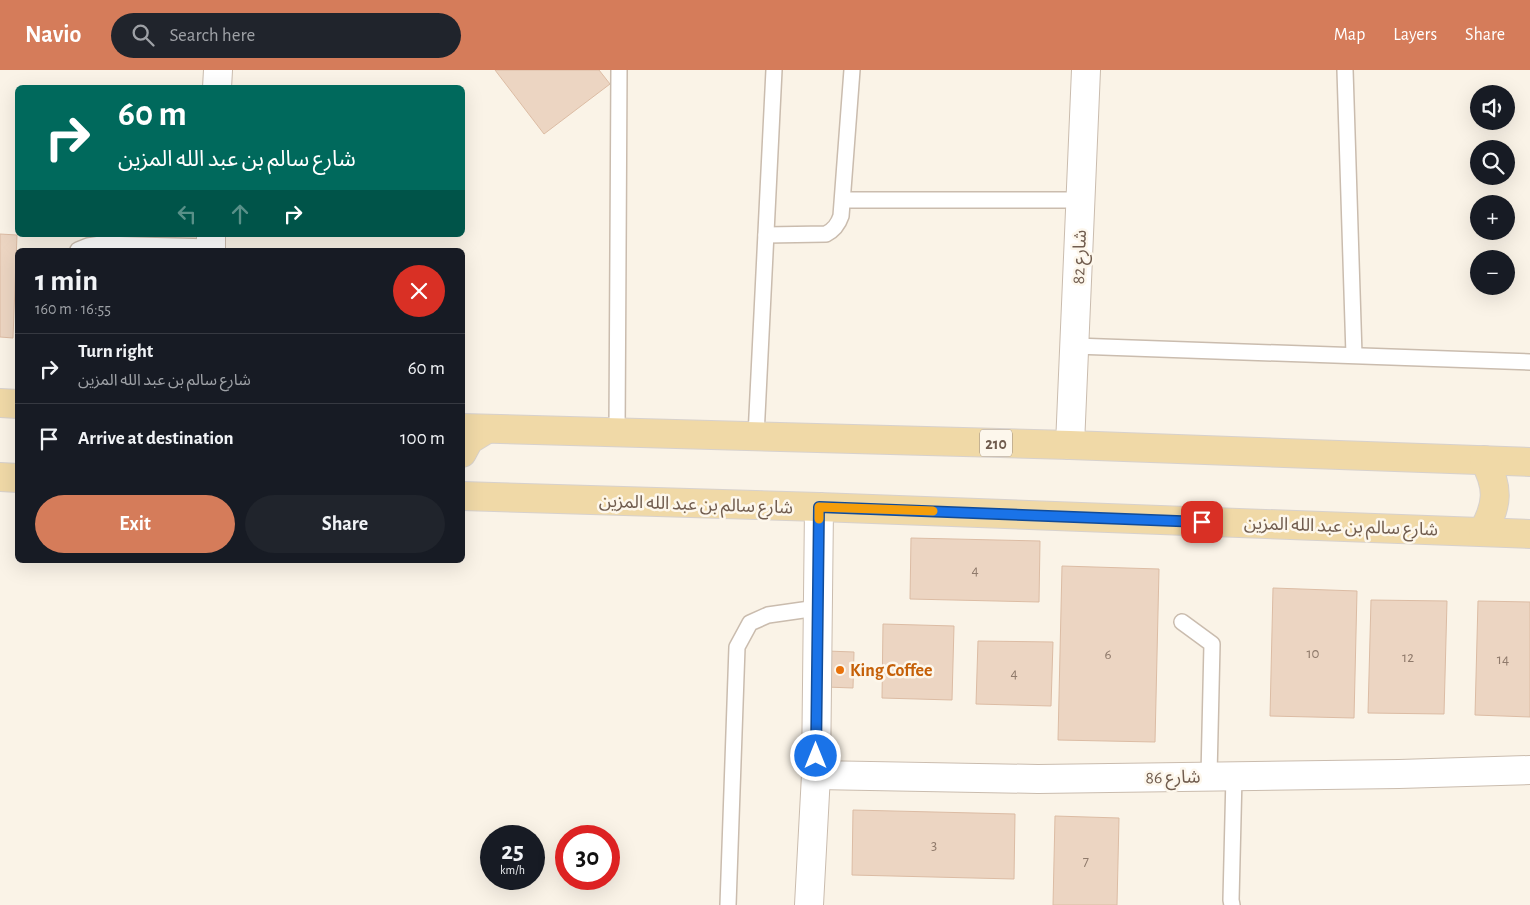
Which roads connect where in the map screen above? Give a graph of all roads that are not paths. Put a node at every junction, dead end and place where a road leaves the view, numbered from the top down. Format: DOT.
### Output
graph roads {
  1 [pos="218,70"];
  2 [pos="619,70"];
  3 [pos="774,70"];
  4 [pos="852,70"];
  5 [pos="1086,70"];
  6 [pos="1345,70"];
  7 [pos="217,85"];
  8 [pos="843,200"];
  9 [pos="1081,200"];
  10 [pos="766,234"];
  11 [pos="211,244"];
  12 [pos="83,248"];
  13 [pos="1075,346"];
  14 [pos="1354,355"];
  15 [pos="1530,362"];
  16 [pos="0,403"];
  17 [pos="15,404"];
  18 [pos="475,428"];
  19 [pos="617,432"];
  20 [pos="756,436"];
  21 [pos="1070,445"];
  22 [pos="465,447"];
  23 [pos="1484,460"];
  24 [pos="1530,462"];
  25 [pos="0,477"];
  26 [pos="15,478"];
  27 [pos="466,492"];
  28 [pos="819,507"];
  29 [pos="1483,531"];
  30 [pos="1530,534"];
  31 [pos="817,608"];
  32 [pos="1182,622"];
  33 [pos="1530,770"];
  34 [pos="816,775"];
  35 [pos="1222,776"];
  36 [pos="728,905"];
  37 [pos="809,905"];
  38 [pos="1232,905"];
  1 -- 7 [label="street"];
  2 -- 19 [label="lane"];
  3 -- 10 [label="lane"];
  4 -- 8 [label="lane"];
  5 -- 9 [label="street, شارع 82"];
  6 -- 14 [label="lane"];
  8 -- 9 [label="lane"];
  8 -- 10 [label="lane"];
  9 -- 13 [label="street, شارع 82"];
  10 -- 20 [label="lane"];
  11 -- 12 [label="lane"];
  13 -- 14 [label="lane"];
  13 -- 21 [label="street, شارع 82"];
  14 -- 15 [label="lane"];
  16 -- 17 [label="main road"];
  18 -- 19 [label="main road, 210"];
  18 -- 22 [label="main road"];
  19 -- 20 [label="main road, 210"];
  20 -- 21 [label="main road, 210"];
  21 -- 23 [label="main road, 210"];
  23 -- 24 [label="main road, 210"];
  23 -- 29 [label="main road"];
  25 -- 26 [label="main road"];
  27 -- 28 [label="main road, شارع سالم بن عبد الله المزين"];
  28 -- 29 [label="main road, شارع سالم بن عبد الله المزين"];
  28 -- 31 [label="street"];
  29 -- 30 [label="main road, شارع سالم بن عبد الله المزين"];
  31 -- 34 [label="street"];
  31 -- 36 [label="lane"];
  32 -- 35 [label="lane"];
  33 -- 35 [label="street, شارع 86"];
  34 -- 35 [label="street, شارع 86"];
  34 -- 37 [label="street"];
  35 -- 38 [label="lane"];
}
